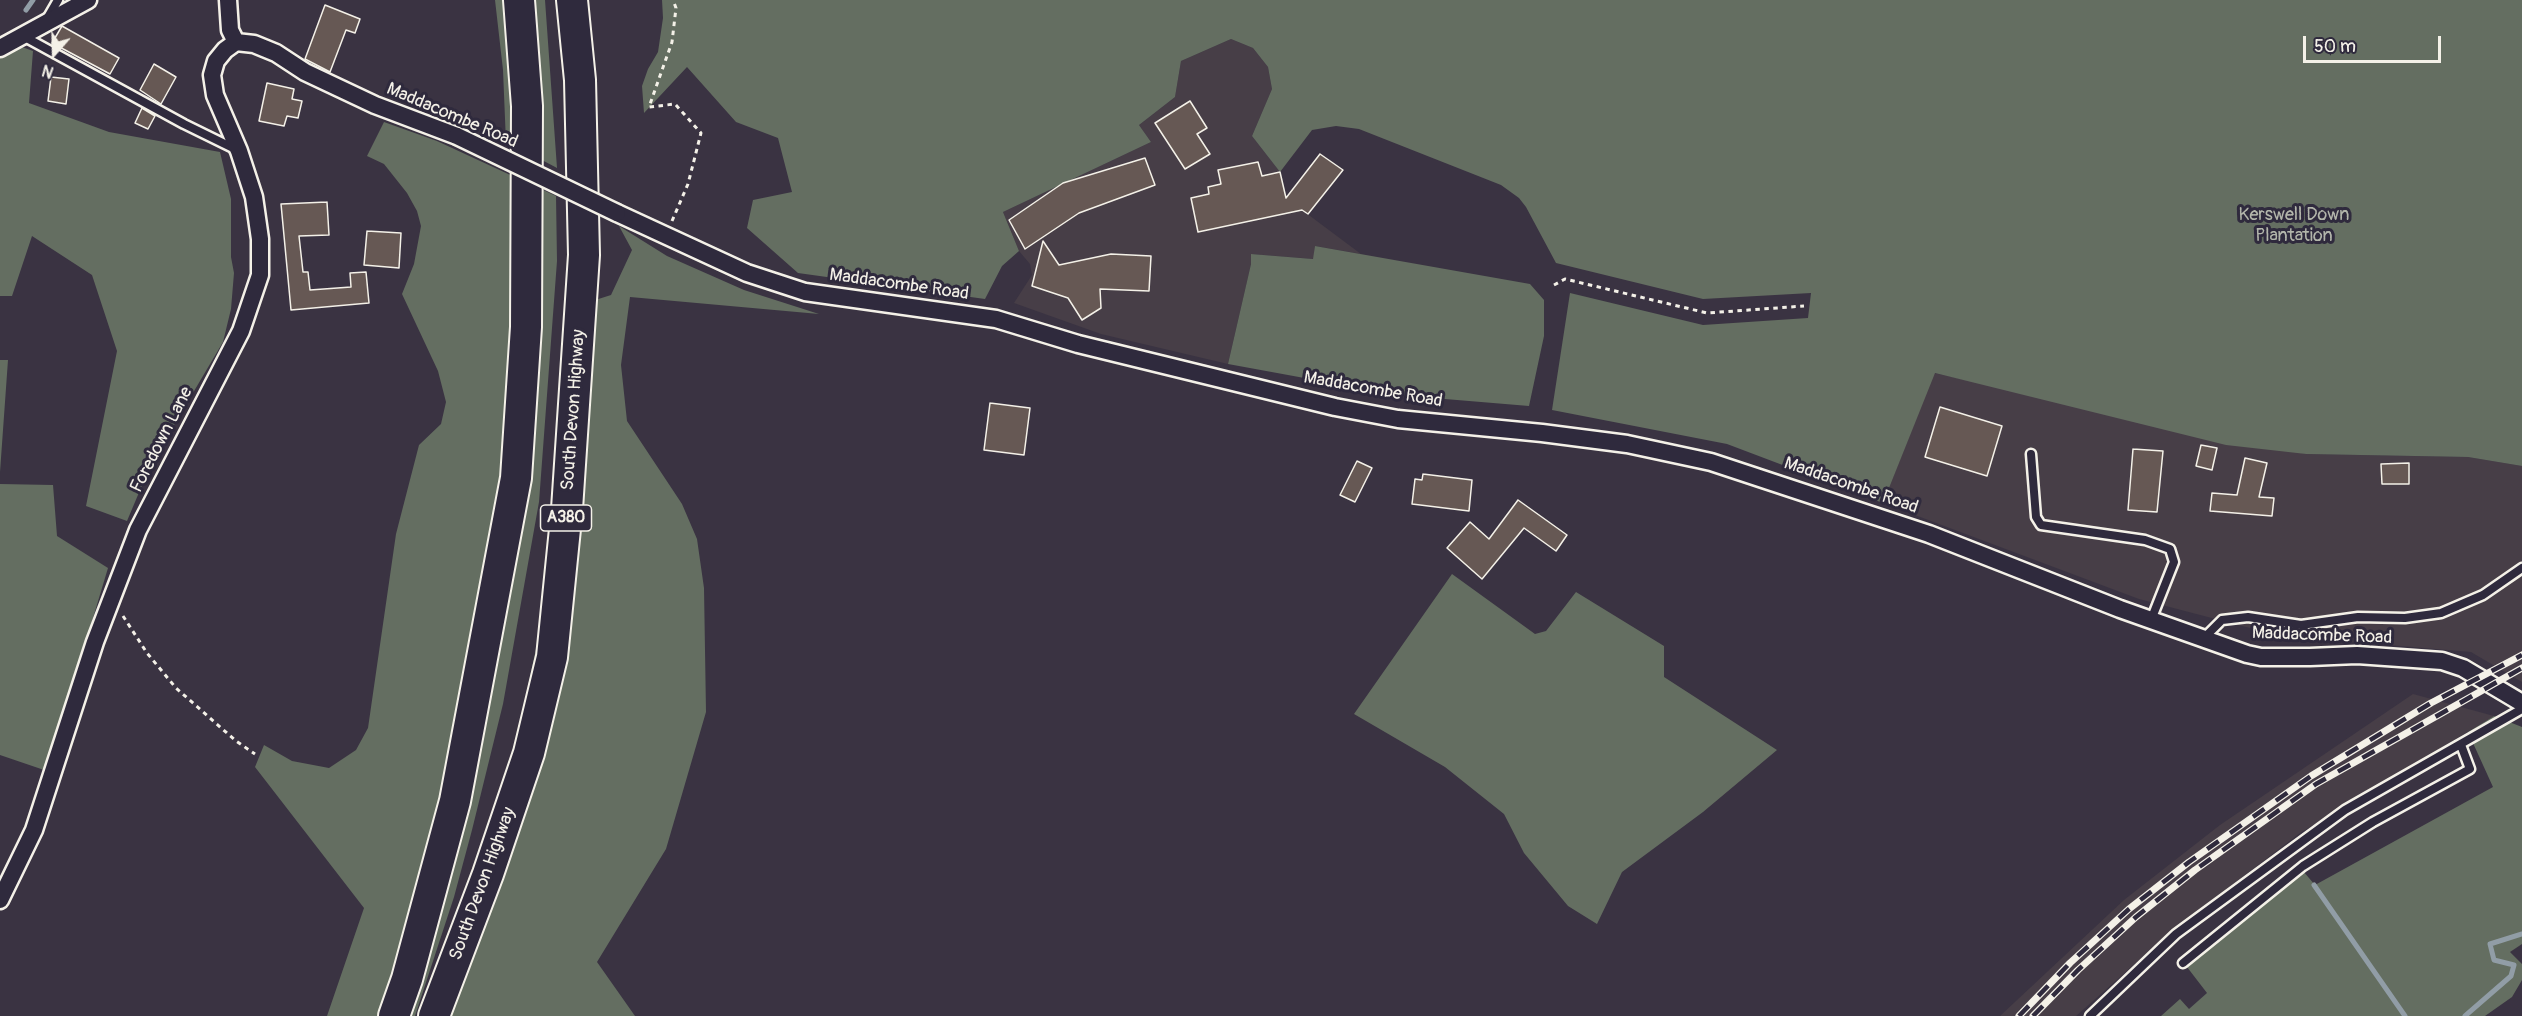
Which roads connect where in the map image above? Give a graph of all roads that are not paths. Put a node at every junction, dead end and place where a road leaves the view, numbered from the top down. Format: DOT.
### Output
graph roads {
  1 [pos="58,0"];
  2 [pos="88,0"];
  3 [pos="228,0"];
  4 [pos="519,0"];
  5 [pos="572,0"];
  6 [pos="44,24"];
  7 [pos="23,36"];
  8 [pos="236,42"];
  9 [pos="0,48"];
  10 [pos="239,151"];
  11 [pos="2031,454"];
  12 [pos="2522,568"];
  13 [pos="2151,621"];
  14 [pos="2203,640"];
  15 [pos="2522,703"];
  16 [pos="2522,709"];
  17 [pos="2462,745"];
  18 [pos="0,900"];
  19 [pos="2183,963"];
  20 [pos="394,1016"];
  21 [pos="434,1016"];
  22 [pos="2090,1016"];
  1 -- 6 [label="lane"];
  2 -- 6 [label="street"];
  3 -- 8 [label="street"];
  4 -- 20 [label="highway"];
  5 -- 21 [label="highway, South Devon Highway / A380"];
  6 -- 7 [label="street"];
  7 -- 9 [label="street"];
  7 -- 10 [label="lane"];
  8 -- 10 [label="street, Foredown Lane"];
  8 -- 13 [label="street, Maddacombe Road, bridge"];
  10 -- 18 [label="street, Foredown Lane"];
  11 -- 13 [label="lane"];
  12 -- 14 [label="lane"];
  13 -- 14 [label="street, Maddacombe Road"];
  14 -- 15 [label="street, Maddacombe Road"];
  16 -- 17 [label="lane"];
  17 -- 19 [label="lane"];
  17 -- 22 [label="lane"];
}
